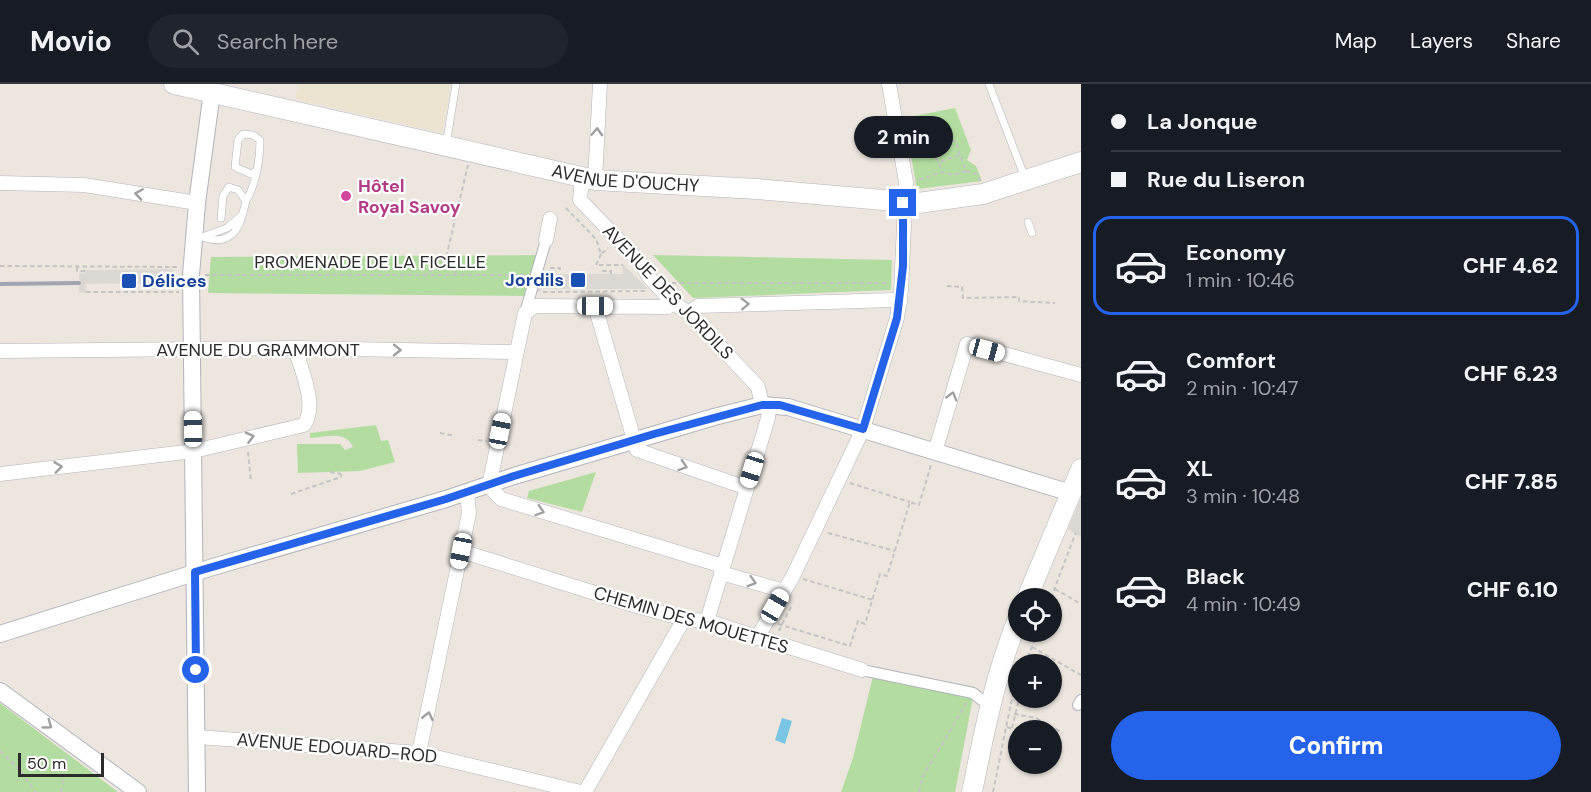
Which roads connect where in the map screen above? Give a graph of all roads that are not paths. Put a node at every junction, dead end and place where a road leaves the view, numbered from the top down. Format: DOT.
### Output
graph roads {
  1 [pos="174,84"];
  2 [pos="456,84"];
  3 [pos="600,84"];
  4 [pos="889,84"];
  5 [pos="989,84"];
  6 [pos="213,88"];
  7 [pos="446,147"];
  8 [pos="1081,162"];
  9 [pos="256,171"];
  10 [pos="588,179"];
  11 [pos="0,183"];
  12 [pos="1021,184"];
  13 [pos="246,201"];
  14 [pos="197,203"];
  15 [pos="903,203"];
  16 [pos="221,218"];
  17 [pos="550,219"];
  18 [pos="1028,222"];
  19 [pos="1032,233"];
  20 [pos="198,237"];
  21 [pos="546,240"];
  22 [pos="900,302"];
  23 [pos="673,303"];
  24 [pos="595,306"];
  25 [pos="525,313"];
  26 [pos="689,314"];
  27 [pos="295,348"];
  28 [pos="192,350"];
  29 [pos="0,351"];
  30 [pos="516,352"];
  31 [pos="1081,375"];
  32 [pos="765,405"];
  33 [pos="863,429"];
  34 [pos="635,440"];
  35 [pos="194,451"];
  36 [pos="935,452"];
  37 [pos="1081,470"];
  38 [pos="0,474"];
  39 [pos="489,486"];
  40 [pos="747,488"];
  41 [pos="467,493"];
  42 [pos="1071,493"];
  43 [pos="461,551"];
  44 [pos="722,569"];
  45 [pos="195,572"];
  46 [pos="1031,588"];
  47 [pos="784,591"];
  48 [pos="684,619"];
  49 [pos="707,621"];
  50 [pos="0,634"];
  51 [pos="757,638"];
  52 [pos="1009,642"];
  53 [pos="862,670"];
  54 [pos="0,691"];
  55 [pos="989,706"];
  56 [pos="197,737"];
  57 [pos="419,753"];
  58 [pos="138,792"];
  59 [pos="197,792"];
  60 [pos="581,792"];
  61 [pos="585,792"];
  62 [pos="972,792"];
  1 -- 6 [label="main road, AVENUE D'OUCHY"];
  2 -- 7 [label="lane"];
  10 -- 3 [label="street, AVENUE DES JORDILS, one-way"];
  4 -- 15 [label="street"];
  5 -- 12 [label="lane"];
  6 -- 7 [label="main road, AVENUE D'OUCHY"];
  6 -- 14 [label="street"];
  7 -- 10 [label="main road, AVENUE D'OUCHY"];
  8 -- 12 [label="main road, AVENUE D'OUCHY"];
  9 -- 9 [label="lane"];
  9 -- 13 [label="lane"];
  10 -- 15 [label="main road, AVENUE D'OUCHY"];
  10 -- 23 [label="street, AVENUE DES JORDILS"];
  14 -- 11 [label="street, one-way"];
  12 -- 15 [label="main road, AVENUE D'OUCHY"];
  13 -- 16 [label="lane"];
  13 -- 20 [label="lane"];
  14 -- 20 [label="street"];
  15 -- 22 [label="street"];
  17 -- 21 [label="street"];
  18 -- 19 [label="lane"];
  20 -- 28 [label="street"];
  21 -- 25 [label="street"];
  26 -- 22 [label="street, one-way"];
  22 -- 33 [label="street"];
  23 -- 24 [label="street"];
  23 -- 26 [label="street, AVENUE DES JORDILS"];
  24 -- 25 [label="street"];
  24 -- 34 [label="street"];
  25 -- 30 [label="street"];
  26 -- 32 [label="street, AVENUE DES JORDILS"];
  27 -- 28 [label="street, AVENUE DU GRAMMONT"];
  27 -- 30 [label="street, AVENUE DU GRAMMONT, one-way"];
  35 -- 27 [label="street, one-way"];
  28 -- 29 [label="street, AVENUE DU GRAMMONT"];
  28 -- 35 [label="street"];
  30 -- 39 [label="street"];
  36 -- 31 [label="street, one-way"];
  32 -- 33 [label="street"];
  32 -- 34 [label="street"];
  32 -- 40 [label="street"];
  33 -- 36 [label="street"];
  33 -- 47 [label="street"];
  34 -- 39 [label="street"];
  34 -- 40 [label="street, one-way"];
  38 -- 35 [label="street, one-way"];
  35 -- 45 [label="street"];
  36 -- 42 [label="street"];
  37 -- 42 [label="main road"];
  39 -- 41 [label="street"];
  39 -- 44 [label="street, one-way"];
  40 -- 44 [label="street"];
  41 -- 43 [label="street"];
  41 -- 45 [label="street"];
  42 -- 46 [label="main road"];
  43 -- 48 [label="street, CHEMIN DES MOUETTES"];
  57 -- 43 [label="street, one-way"];
  44 -- 47 [label="street, one-way"];
  44 -- 49 [label="street"];
  45 -- 50 [label="street"];
  45 -- 56 [label="street"];
  47 -- 51 [label="street"];
  48 -- 49 [label="street, CHEMIN DES MOUETTES"];
  48 -- 61 [label="street"];
  49 -- 51 [label="street, CHEMIN DES MOUETTES"];
  51 -- 53 [label="street, CHEMIN DES MOUETTES"];
  52 -- 55 [label="main road"];
  53 -- 55 [label="street, CHEMIN DES MOUETTES"];
  54 -- 58 [label="street, one-way"];
  55 -- 62 [label="main road"];
  56 -- 57 [label="street, AVENUE EDOUARD-ROD"];
  56 -- 59 [label="street"];
  57 -- 60 [label="street, AVENUE EDOUARD-ROD"];
}
